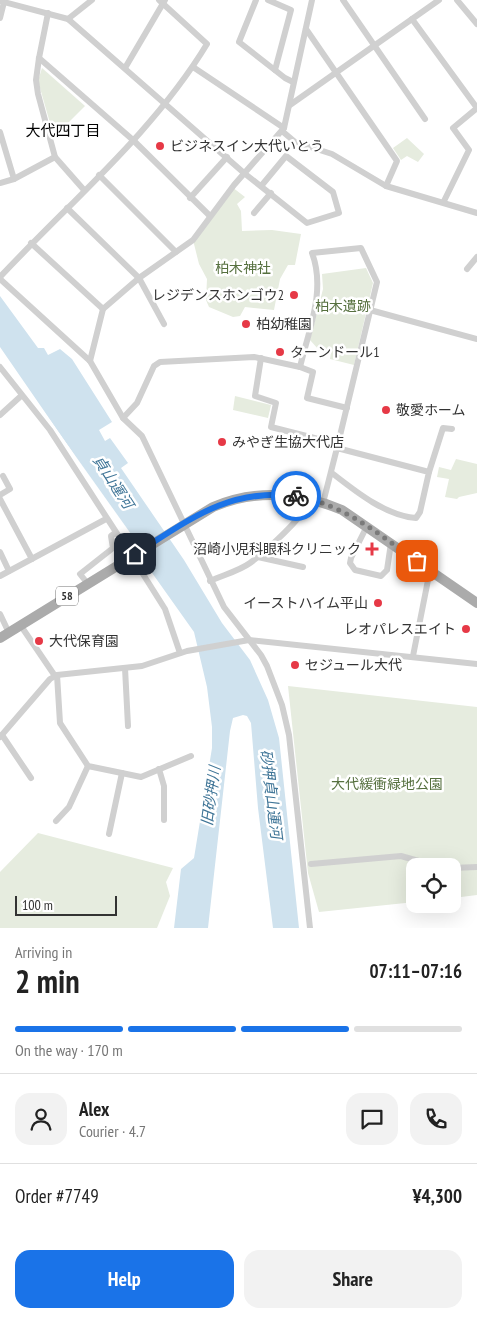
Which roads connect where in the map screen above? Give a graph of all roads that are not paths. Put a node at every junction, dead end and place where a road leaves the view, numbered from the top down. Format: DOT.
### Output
graph roads {
  1 [pos="92,0"];
  2 [pos="256,0"];
  3 [pos="268,0"];
  4 [pos="312,0"];
  5 [pos="343,0"];
  6 [pos="439,0"];
  7 [pos="457,0"];
  8 [pos="2,1"];
  9 [pos="162,1"];
  10 [pos="48,14"];
  11 [pos="0,18"];
  12 [pos="68,19"];
  13 [pos="412,19"];
  14 [pos="477,24"];
  15 [pos="306,29"];
  16 [pos="375,45"];
  17 [pos="39,58"];
  18 [pos="193,67"];
  19 [pos="125,68"];
  20 [pos="275,70"];
  21 [pos="337,72"];
  22 [pos="293,82"];
  23 [pos="165,103"];
  24 [pos="290,105"];
  25 [pos="477,108"];
  26 [pos="425,119"];
  27 [pos="283,130"];
  28 [pos="0,132"];
  29 [pos="133,140"];
  30 [pos="227,156"];
  31 [pos="55,157"];
  32 [pos="244,173"];
  33 [pos="99,175"];
  34 [pos="14,178"];
  35 [pos="0,183"];
  36 [pos="262,185"];
  37 [pos="386,186"];
  38 [pos="84,190"];
  39 [pos="271,193"];
  40 [pos="190,198"];
  41 [pos="444,201"];
  42 [pos="67,208"];
  43 [pos="254,213"];
  44 [pos="477,213"];
  45 [pos="210,216"];
  46 [pos="31,243"];
  47 [pos="176,252"];
  48 [pos="477,257"];
  49 [pos="467,269"];
  50 [pos="0,278"];
  51 [pos="139,278"];
  52 [pos="103,309"];
  53 [pos="370,310"];
  54 [pos="164,324"];
  55 [pos="477,339"];
  56 [pos="261,358"];
  57 [pos="90,360"];
  58 [pos="0,367"];
  59 [pos="300,367"];
  60 [pos="21,396"];
  61 [pos="347,408"];
  62 [pos="0,415"];
  63 [pos="123,418"];
  64 [pos="452,429"];
  65 [pos="337,446"];
  66 [pos="429,472"];
  67 [pos="332,473"];
  68 [pos="3,476"];
  69 [pos="0,497"];
  70 [pos="311,499"];
  71 [pos="323,502"];
  72 [pos="106,519"];
  73 [pos="185,523"];
  74 [pos="367,526"];
  75 [pos="115,533"];
  76 [pos="391,543"];
  77 [pos="0,552"];
  78 [pos="133,555"];
  79 [pos="258,557"];
  80 [pos="32,559"];
  81 [pos="303,567"];
  82 [pos="430,570"];
  83 [pos="9,571"];
  84 [pos="0,576"];
  85 [pos="210,581"];
  86 [pos="88,584"];
  87 [pos="477,603"];
  88 [pos="0,614"];
  89 [pos="21,626"];
  90 [pos="4,636"];
  91 [pos="248,640"];
  92 [pos="183,652"];
  93 [pos="413,656"];
  94 [pos="477,664"];
  95 [pos="125,668"];
  96 [pos="56,675"];
  97 [pos="128,726"];
  98 [pos="1,736"];
  99 [pos="192,756"];
  100 [pos="88,766"];
  101 [pos="160,770"];
  102 [pos="122,773"];
  103 [pos="31,778"];
  104 [pos="164,820"];
  105 [pos="56,821"];
  106 [pos="109,834"];
  107 [pos="408,858"];
  108 [pos="311,864"];
  109 [pos="477,867"];
  110 [pos="461,868"];
  111 [pos="310,928"];
  1 -- 12 [label="street"];
  2 -- 20 [label="street"];
  3 -- 20 [label="street"];
  4 -- 15 [label="street"];
  5 -- 16 [label="street"];
  6 -- 13 [label="street"];
  7 -- 14 [label="street"];
  8 -- 10 [label="street"];
  8 -- 11 [label="street"];
  9 -- 18 [label="street"];
  9 -- 19 [label="street"];
  10 -- 12 [label="street"];
  10 -- 17 [label="street"];
  12 -- 19 [label="street"];
  13 -- 16 [label="street"];
  13 -- 25 [label="street"];
  15 -- 21 [label="street"];
  15 -- 22 [label="street"];
  16 -- 21 [label="street"];
  16 -- 26 [label="street"];
  17 -- 29 [label="street"];
  17 -- 31 [label="street"];
  18 -- 23 [label="street"];
  18 -- 27 [label="street"];
  19 -- 23 [label="street"];
  20 -- 22 [label="street"];
  21 -- 24 [label="street"];
  21 -- 37 [label="street"];
  22 -- 24 [label="street"];
  23 -- 29 [label="street"];
  23 -- 30 [label="street"];
  24 -- 27 [label="street"];
  25 -- 41 [label="street"];
  27 -- 32 [label="street"];
  27 -- 37 [label="street"];
  28 -- 34 [label="street"];
  29 -- 33 [label="street"];
  29 -- 40 [label="street"];
  30 -- 32 [label="street"];
  30 -- 40 [label="street"];
  31 -- 34 [label="street"];
  31 -- 38 [label="street"];
  32 -- 36 [label="street"];
  32 -- 45 [label="street"];
  33 -- 38 [label="street"];
  33 -- 47 [label="street"];
  34 -- 35 [label="street"];
  36 -- 39 [label="street"];
  36 -- 39 [label="street"];
  37 -- 41 [label="street"];
  38 -- 42 [label="street"];
  39 -- 43 [label="street"];
  40 -- 45 [label="street"];
  41 -- 44 [label="street"];
  42 -- 46 [label="street"];
  42 -- 51 [label="street"];
  45 -- 47 [label="street"];
  46 -- 50 [label="street"];
  46 -- 52 [label="street"];
  47 -- 51 [label="street"];
  48 -- 49 [label="street"];
  50 -- 57 [label="street"];
  51 -- 52 [label="street"];
  51 -- 54 [label="street"];
  52 -- 57 [label="street"];
  53 -- 55 [label="street"];
  53 -- 59 [label="street"];
  53 -- 61 [label="street"];
  56 -- 59 [label="street"];
  56 -- 63 [label="street"];
  56 -- 65 [label="street"];
  57 -- 63 [label="street"];
  58 -- 60 [label="street"];
  59 -- 61 [label="street"];
  60 -- 62 [label="street"];
  60 -- 72 [label="street"];
  61 -- 65 [label="street"];
  63 -- 73 [label="street"];
  64 -- 66 [label="street"];
  65 -- 66 [label="street"];
  65 -- 67 [label="street"];
  66 -- 67 [label="street"];
  67 -- 71 [label="street"];
  68 -- 69 [label="street"];
  69 -- 80 [label="street"];
  70 -- 71 [label="main road, 58"];
  70 -- 73 [label="main road, 58"];
  70 -- 79 [label="street"];
  71 -- 74 [label="main road, 58"];
  72 -- 75 [label="street"];
  72 -- 80 [label="street"];
  73 -- 78 [label="main road, 58"];
  73 -- 85 [label="street"];
  74 -- 76 [label="main road, 58"];
  74 -- 76 [label="street"];
  75 -- 78 [label="street"];
  75 -- 86 [label="street"];
  76 -- 82 [label="main road, 58"];
  77 -- 83 [label="street"];
  78 -- 86 [label="main road, 58"];
  78 -- 92 [label="street"];
  79 -- 81 [label="street"];
  79 -- 85 [label="street"];
  80 -- 83 [label="street"];
  82 -- 87 [label="main road, 58"];
  82 -- 93 [label="street"];
  83 -- 84 [label="street"];
  85 -- 91 [label="street"];
  86 -- 89 [label="main road, 58"];
  88 -- 90 [label="street"];
  89 -- 90 [label="main road, 58"];
  89 -- 96 [label="street"];
  91 -- 92 [label="street"];
  91 -- 93 [label="street"];
  91 -- 111 [label="street"];
  92 -- 95 [label="street"];
  93 -- 94 [label="street"];
  95 -- 96 [label="street"];
  95 -- 97 [label="street"];
  96 -- 98 [label="street"];
  96 -- 100 [label="street"];
  98 -- 103 [label="street"];
  99 -- 101 [label="street"];
  100 -- 102 [label="street"];
  100 -- 105 [label="street"];
  101 -- 102 [label="street"];
  101 -- 104 [label="street"];
  102 -- 106 [label="street"];
  107 -- 108 [label="street"];
  109 -- 110 [label="street"];
}
